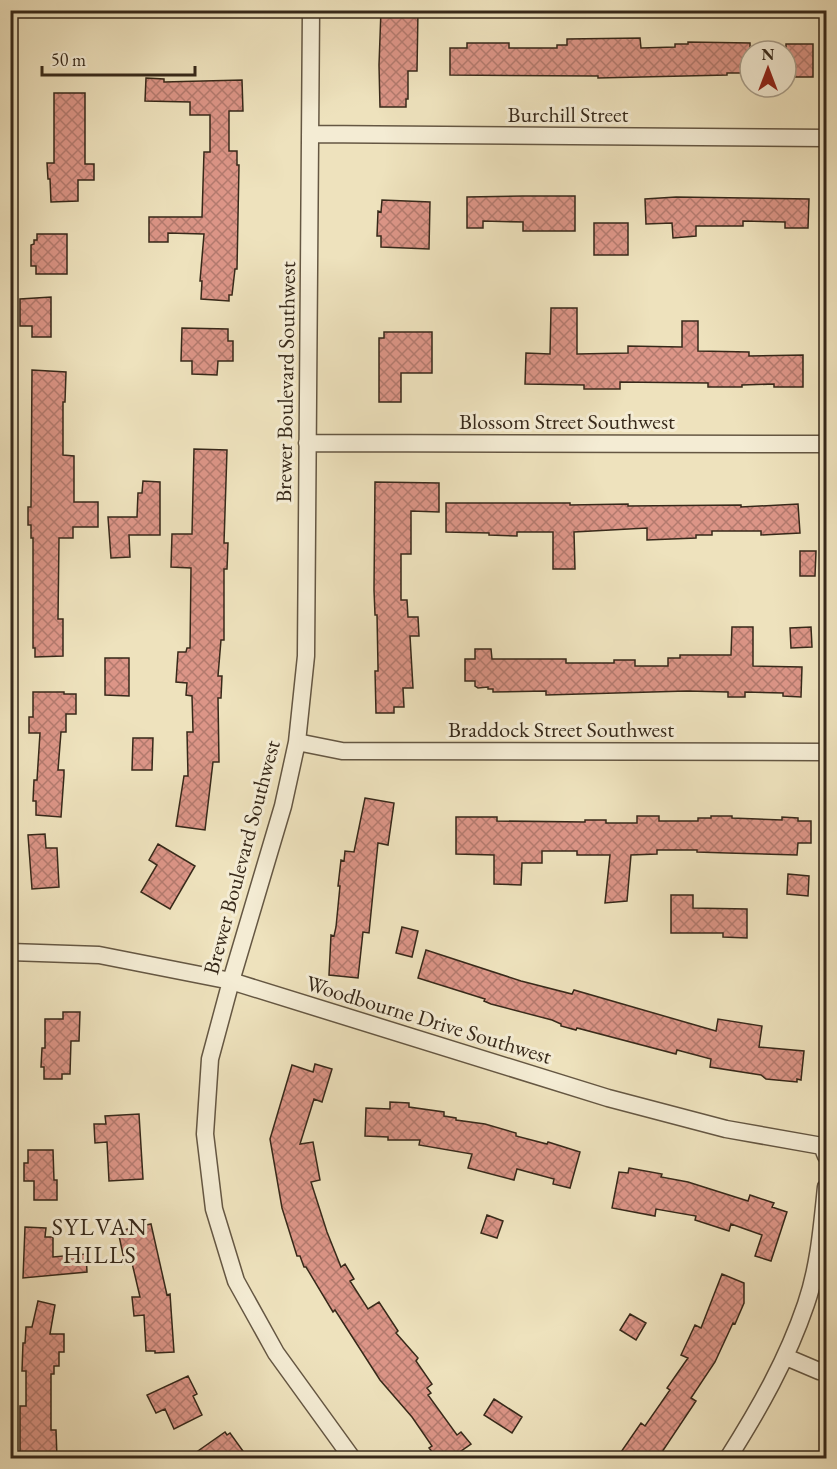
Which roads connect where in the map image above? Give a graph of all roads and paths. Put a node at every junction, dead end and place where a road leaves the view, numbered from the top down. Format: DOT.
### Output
graph roads {
  1 [pos="311,10"];
  2 [pos="310,134"];
  3 [pos="826,138"];
  4 [pos="307,442"];
  5 [pos="826,444"];
  6 [pos="297,742"];
  7 [pos="826,752"];
  8 [pos="10,952"];
  9 [pos="231,981"];
  10 [pos="826,1156"];
  11 [pos="826,1187"];
  12 [pos="786,1357"];
  13 [pos="826,1372"];
  14 [pos="352,1458"];
  15 [pos="728,1458"];
  1 -- 2 [label="street, Brewer Boulevard Southwest"];
  2 -- 3 [label="street, Burchill Street"];
  2 -- 4 [label="street, Brewer Boulevard Southwest"];
  4 -- 5 [label="street, Blossom Street Southwest"];
  4 -- 6 [label="street, Brewer Boulevard Southwest"];
  6 -- 7 [label="street, Braddock Street Southwest"];
  6 -- 9 [label="street, Brewer Boulevard Southwest"];
  8 -- 9 [label="street, Woodbourne Drive Southwest"];
  9 -- 10 [label="street, Woodbourne Drive Southwest"];
  9 -- 14 [label="street, Brewer Boulevard Southwest"];
  11 -- 12 [label="street"];
  12 -- 13 [label="street"];
  12 -- 15 [label="street"];
}
